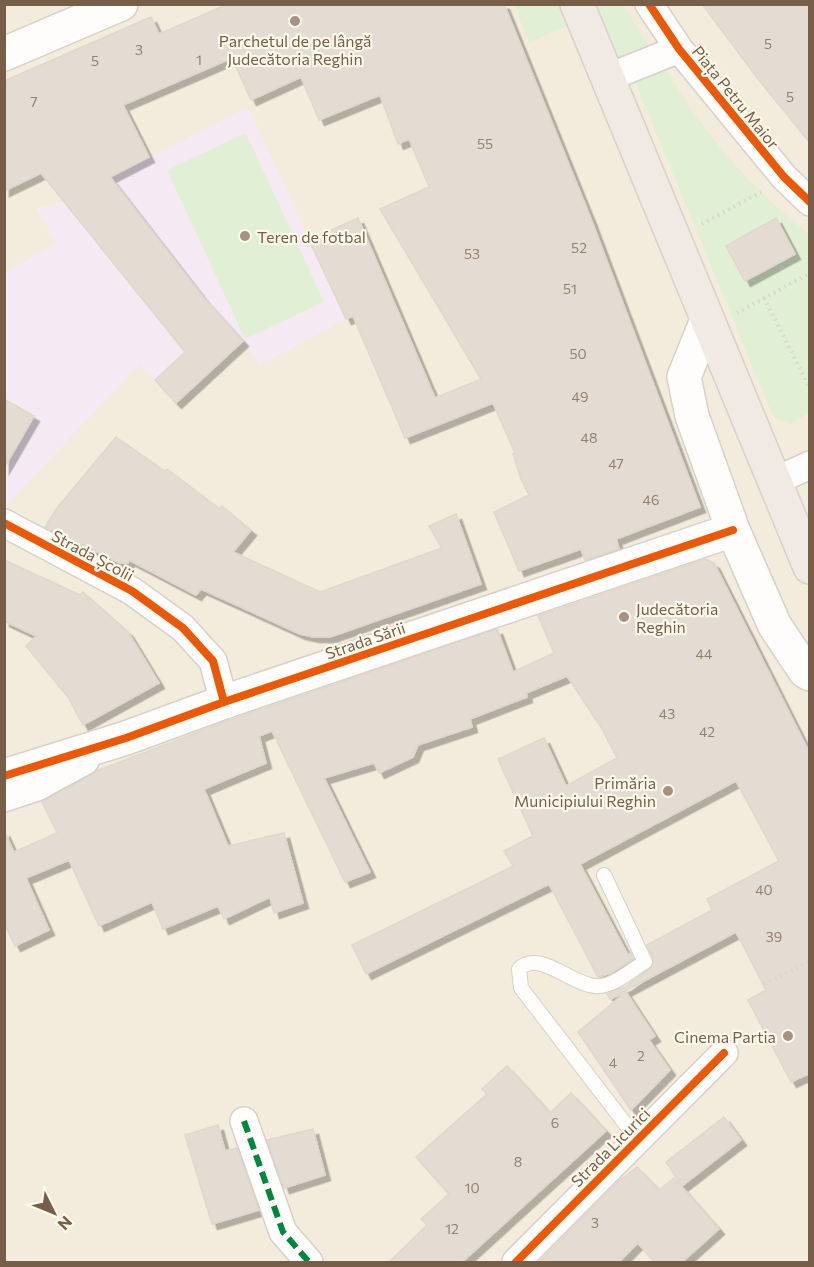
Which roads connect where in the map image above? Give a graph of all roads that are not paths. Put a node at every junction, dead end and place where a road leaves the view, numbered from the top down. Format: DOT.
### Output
graph roads {
  1 [pos="121,4"];
  2 [pos="577,4"];
  3 [pos="649,4"];
  4 [pos="679,49"];
  5 [pos="4,54"];
  6 [pos="607,78"];
  7 [pos="810,202"];
  8 [pos="719,318"];
  9 [pos="810,465"];
  10 [pos="773,482"];
  11 [pos="4,523"];
  12 [pos="733,530"];
  13 [pos="810,567"];
  14 [pos="810,674"];
  15 [pos="224,702"];
  16 [pos="126,738"];
  17 [pos="4,776"];
  18 [pos="4,798"];
  19 [pos="604,875"];
  20 [pos="724,1053"];
  21 [pos="244,1121"];
  22 [pos="637,1139"];
  23 [pos="309,1263"];
  24 [pos="516,1263"];
  1 -- 5 [label="street"];
  2 -- 6 [label="highway"];
  3 -- 4 [label="street, Piața Petru Maior"];
  4 -- 6 [label="street, Piața Petru Maior"];
  4 -- 7 [label="street, Piața Petru Maior"];
  6 -- 8 [label="highway"];
  8 -- 10 [label="highway"];
  8 -- 12 [label="street"];
  9 -- 10 [label="street"];
  10 -- 13 [label="highway"];
  11 -- 15 [label="street, Strada Școlii"];
  12 -- 14 [label="street"];
  12 -- 15 [label="street, Strada Sării"];
  15 -- 16 [label="street, Strada Sării"];
  16 -- 17 [label="street, Strada Sării"];
  16 -- 18 [label="street"];
  19 -- 22 [label="lane"];
  20 -- 22 [label="street, Strada Licurici"];
  21 -- 23 [label="street"];
  22 -- 24 [label="street, Strada Licurici"];
}
